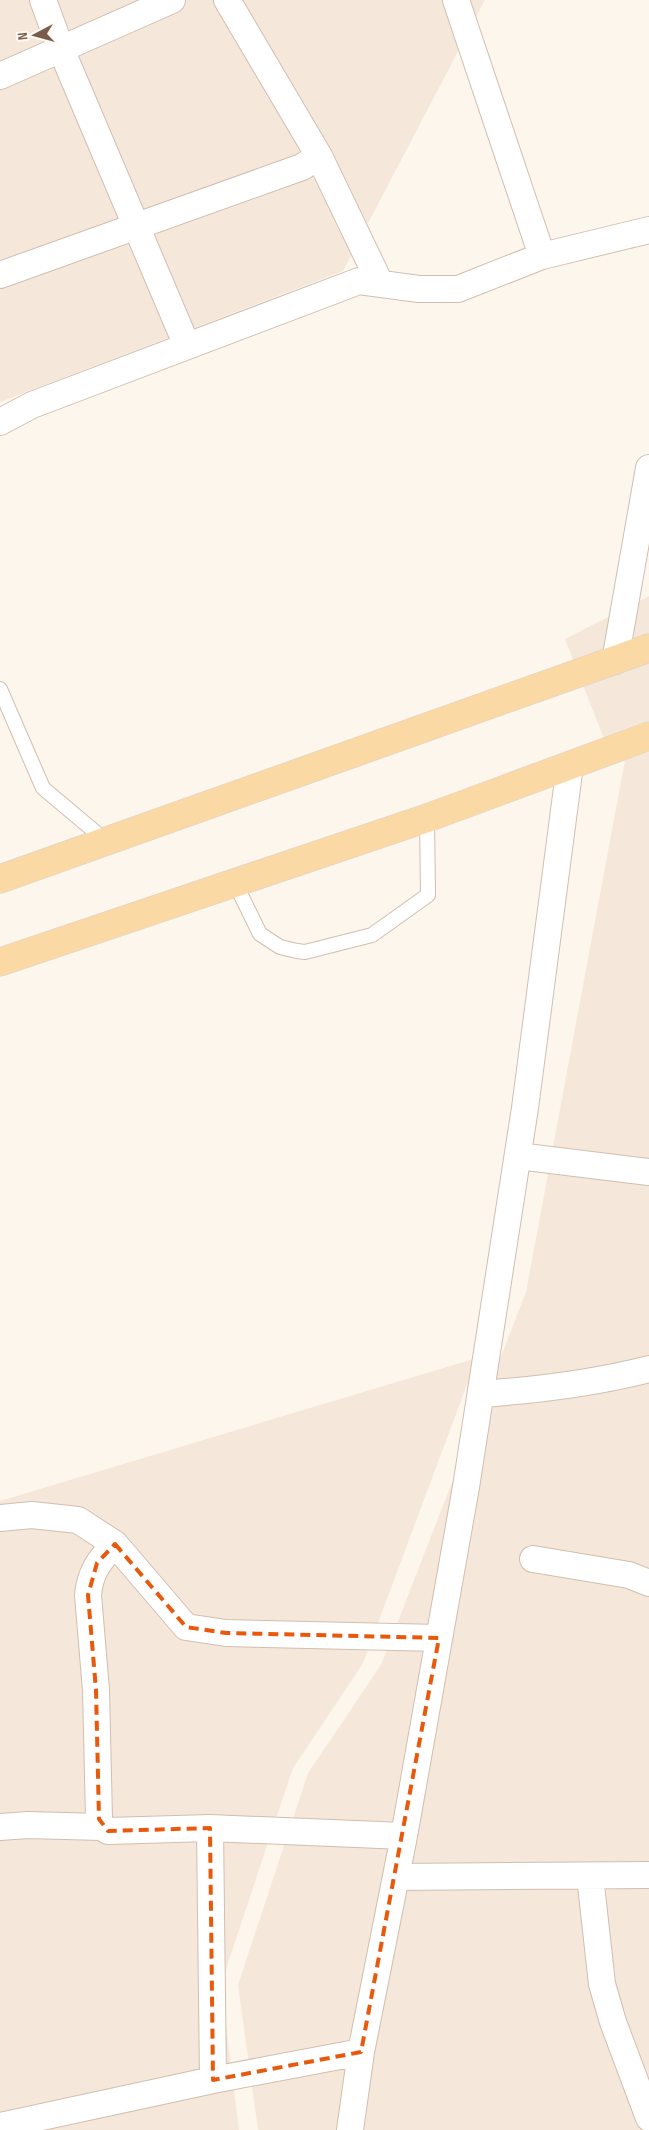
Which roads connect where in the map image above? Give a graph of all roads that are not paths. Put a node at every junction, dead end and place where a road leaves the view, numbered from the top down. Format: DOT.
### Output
graph roads {
  1 [pos="43,0"];
  2 [pos="172,0"];
  3 [pos="227,0"];
  4 [pos="456,0"];
  5 [pos="62,49"];
  6 [pos="0,76"];
  7 [pos="319,156"];
  8 [pos="135,226"];
  9 [pos="649,230"];
  10 [pos="542,256"];
  11 [pos="0,275"];
  12 [pos="380,283"];
  13 [pos="187,346"];
  14 [pos="0,422"];
  15 [pos="649,468"];
  16 [pos="649,648"];
  17 [pos="615,660"];
  18 [pos="0,689"];
  19 [pos="649,736"];
  20 [pos="570,765"];
  21 [pos="427,818"];
  22 [pos="106,841"];
  23 [pos="0,878"];
  24 [pos="235,883"];
  25 [pos="0,962"];
  26 [pos="518,1156"];
  27 [pos="649,1172"];
  28 [pos="649,1370"];
  29 [pos="480,1394"];
  30 [pos="0,1518"];
  31 [pos="115,1544"];
  32 [pos="532,1559"];
  33 [pos="649,1583"];
  34 [pos="439,1638"];
  35 [pos="0,1827"];
  36 [pos="102,1827"];
  37 [pos="210,1828"];
  38 [pos="404,1836"];
  39 [pos="649,1875"];
  40 [pos="590,1876"];
  41 [pos="396,1877"];
  42 [pos="361,2052"];
  43 [pos="213,2080"];
  44 [pos="649,2118"];
  45 [pos="0,2126"];
  46 [pos="350,2130"];
  1 -- 5 [label="street"];
  2 -- 5 [label="street"];
  3 -- 7 [label="street"];
  4 -- 10 [label="street"];
  5 -- 6 [label="street"];
  5 -- 8 [label="street"];
  7 -- 8 [label="street"];
  7 -- 12 [label="street"];
  8 -- 11 [label="street"];
  8 -- 13 [label="street"];
  9 -- 10 [label="street"];
  10 -- 12 [label="street"];
  12 -- 13 [label="street"];
  13 -- 14 [label="street"];
  15 -- 17 [label="street"];
  16 -- 17 [label="main road"];
  17 -- 22 [label="main road"];
  18 -- 22 [label="lane"];
  19 -- 20 [label="main road"];
  20 -- 21 [label="main road"];
  20 -- 26 [label="street"];
  21 -- 24 [label="main road"];
  21 -- 24 [label="lane"];
  22 -- 23 [label="main road"];
  24 -- 25 [label="main road"];
  26 -- 27 [label="street"];
  26 -- 29 [label="street"];
  28 -- 29 [label="street"];
  29 -- 34 [label="street"];
  30 -- 31 [label="street"];
  31 -- 34 [label="street"];
  31 -- 36 [label="street"];
  32 -- 33 [label="street"];
  34 -- 38 [label="street"];
  35 -- 36 [label="street"];
  36 -- 37 [label="street"];
  37 -- 38 [label="street"];
  37 -- 43 [label="street"];
  38 -- 41 [label="street"];
  39 -- 40 [label="street"];
  40 -- 41 [label="street"];
  40 -- 44 [label="street"];
  41 -- 42 [label="street"];
  42 -- 43 [label="street"];
  42 -- 46 [label="street"];
  43 -- 45 [label="street"];
}
